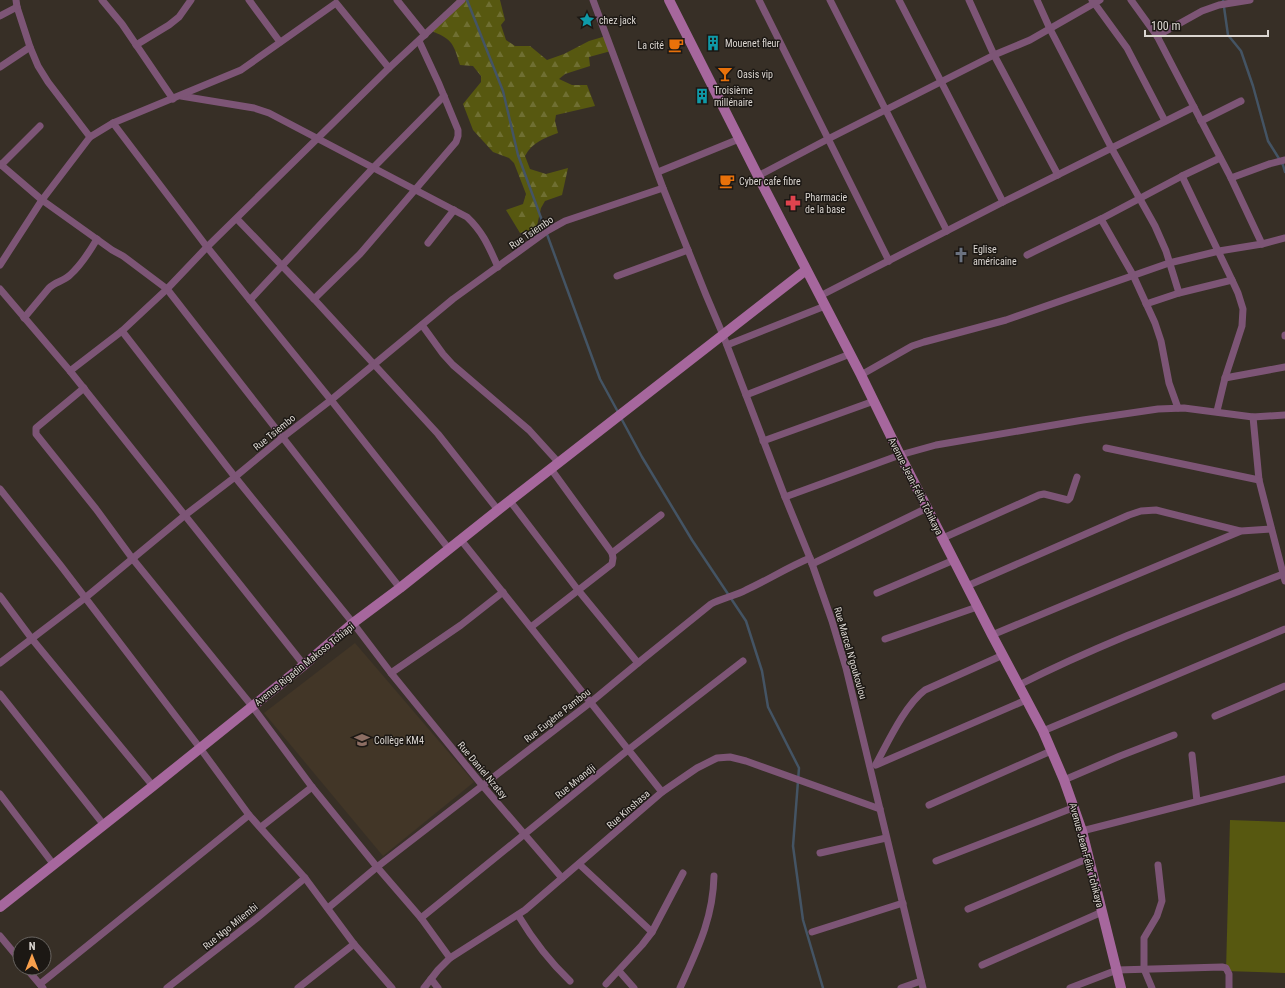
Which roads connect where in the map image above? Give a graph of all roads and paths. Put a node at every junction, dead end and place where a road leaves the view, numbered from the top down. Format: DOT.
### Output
graph roads {
  1 [pos="102,0"];
  2 [pos="191,0"];
  3 [pos="249,0"];
  4 [pos="397,0"];
  5 [pos="462,0"];
  6 [pos="669,0"];
  7 [pos="759,0"];
  8 [pos="830,0"];
  9 [pos="899,0"];
  10 [pos="968,0"];
  11 [pos="1036,0"];
  12 [pos="1131,0"];
  13 [pos="1250,0"];
  14 [pos="336,1"];
  15 [pos="596,1"];
  16 [pos="1095,1"];
  17 [pos="17,2"];
  18 [pos="0,16"];
  19 [pos="1050,29"];
  20 [pos="425,35"];
  21 [pos="1157,36"];
  22 [pos="419,41"];
  23 [pos="280,42"];
  24 [pos="136,45"];
  25 [pos="30,47"];
  26 [pos="994,55"];
  27 [pos="0,67"];
  28 [pos="389,68"];
  29 [pos="941,82"];
  30 [pos="181,96"];
  31 [pos="444,96"];
  32 [pos="173,99"];
  33 [pos="1241,101"];
  34 [pos="1194,107"];
  35 [pos="886,111"];
  36 [pos="1165,121"];
  37 [pos="1201,121"];
  38 [pos="113,123"];
  39 [pos="40,126"];
  40 [pos="90,137"];
  41 [pos="318,138"];
  42 [pos="739,139"];
  43 [pos="828,139"];
  44 [pos="1112,149"];
  45 [pos="1220,158"];
  46 [pos="1285,160"];
  47 [pos="0,164"];
  48 [pos="374,167"];
  49 [pos="658,172"];
  50 [pos="1058,175"];
  51 [pos="758,176"];
  52 [pos="1182,176"];
  53 [pos="1231,178"];
  54 [pos="663,188"];
  55 [pos="415,189"];
  56 [pos="1139,199"];
  57 [pos="42,200"];
  58 [pos="1003,202"];
  59 [pos="454,210"];
  60 [pos="237,219"];
  61 [pos="1100,219"];
  62 [pos="947,231"];
  63 [pos="1285,238"];
  64 [pos="97,239"];
  65 [pos="428,243"];
  66 [pos="1262,244"];
  67 [pos="207,247"];
  68 [pos="688,250"];
  69 [pos="1219,251"];
  70 [pos="1027,255"];
  71 [pos="889,261"];
  72 [pos="1169,263"];
  73 [pos="0,265"];
  74 [pos="282,265"];
  75 [pos="498,267"];
  76 [pos="806,270"];
  77 [pos="1133,275"];
  78 [pos="617,276"];
  79 [pos="1232,280"];
  80 [pos="0,289"];
  81 [pos="167,290"];
  82 [pos="1179,293"];
  83 [pos="820,296"];
  84 [pos="314,299"];
  85 [pos="250,300"];
  86 [pos="1146,304"];
  87 [pos="825,306"];
  88 [pos="24,318"];
  89 [pos="422,325"];
  90 [pos="122,331"];
  91 [pos="723,335"];
  92 [pos="727,345"];
  93 [pos="850,354"];
  94 [pos="375,364"];
  95 [pos="1285,366"];
  96 [pos="70,371"];
  97 [pos="862,375"];
  98 [pos="1225,378"];
  99 [pos="84,388"];
  100 [pos="746,395"];
  101 [pos="331,400"];
  102 [pos="874,401"];
  103 [pos="1178,408"];
  104 [pos="1217,411"];
  105 [pos="1285,415"];
  106 [pos="1254,417"];
  107 [pos="283,437"];
  108 [pos="764,441"];
  109 [pos="1106,448"];
  110 [pos="900,455"];
  111 [pos="555,466"];
  112 [pos="235,477"];
  113 [pos="1077,477"];
  114 [pos="1259,480"];
  115 [pos="0,489"];
  116 [pos="785,497"];
  117 [pos="510,500"];
  118 [pos="927,508"];
  119 [pos="498,510"];
  120 [pos="661,515"];
  121 [pos="184,516"];
  122 [pos="1271,529"];
  123 [pos="1241,531"];
  124 [pos="943,538"];
  125 [pos="461,540"];
  126 [pos="449,549"];
  127 [pos="612,553"];
  128 [pos="132,558"];
  129 [pos="954,560"];
  130 [pos="811,561"];
  131 [pos="1284,578"];
  132 [pos="967,586"];
  133 [pos="400,588"];
  134 [pos="578,590"];
  135 [pos="503,592"];
  136 [pos="878,593"];
  137 [pos="0,596"];
  138 [pos="85,598"];
  139 [pos="977,606"];
  140 [pos="353,623"];
  141 [pos="531,627"];
  142 [pos="1285,630"];
  143 [pos="992,635"];
  144 [pos="32,639"];
  145 [pos="885,639"];
  146 [pos="1002,655"];
  147 [pos="743,661"];
  148 [pos="638,662"];
  149 [pos="0,663"];
  150 [pos="304,665"];
  151 [pos="391,673"];
  152 [pos="1018,685"];
  153 [pos="1285,686"];
  154 [pos="0,694"];
  155 [pos="1026,700"];
  156 [pos="591,702"];
  157 [pos="252,706"];
  158 [pos="1215,716"];
  159 [pos="1043,731"];
  160 [pos="1174,735"];
  161 [pos="200,748"];
  162 [pos="628,750"];
  163 [pos="1051,751"];
  164 [pos="1192,754"];
  165 [pos="873,766"];
  166 [pos="1285,778"];
  167 [pos="1064,780"];
  168 [pos="482,785"];
  169 [pos="153,786"];
  170 [pos="312,787"];
  171 [pos="662,792"];
  172 [pos="0,794"];
  173 [pos="1197,801"];
  174 [pos="929,805"];
  175 [pos="1075,807"];
  176 [pos="880,809"];
  177 [pos="249,815"];
  178 [pos="104,825"];
  179 [pos="261,827"];
  180 [pos="1082,831"];
  181 [pos="525,834"];
  182 [pos="886,838"];
  183 [pos="820,853"];
  184 [pos="1089,858"];
  185 [pos="936,861"];
  186 [pos="580,864"];
  187 [pos="54,865"];
  188 [pos="1158,865"];
  189 [pos="377,867"];
  190 [pos="683,873"];
  191 [pos="714,876"];
  192 [pos="305,878"];
  193 [pos="562,878"];
  194 [pos="903,903"];
  195 [pos="0,906"];
  196 [pos="328,908"];
  197 [pos="968,909"];
  198 [pos="1102,912"];
  199 [pos="518,915"];
  200 [pos="421,918"];
  201 [pos="652,932"];
  202 [pos="812,932"];
  203 [pos="0,936"];
  204 [pos="354,944"];
  205 [pos="12,950"];
  206 [pos="450,958"];
  207 [pos="982,965"];
  208 [pos="1144,969"];
  209 [pos="1117,970"];
  210 [pos="619,971"];
  211 [pos="33,976"];
  212 [pos="431,979"];
  213 [pos="570,981"];
  214 [pos="606,984"];
  215 [pos="922,985"];
  216 [pos="41,986"];
  217 [pos="167,988"];
  218 [pos="298,988"];
  219 [pos="392,988"];
  220 [pos="424,988"];
  221 [pos="438,988"];
  222 [pos="634,988"];
  223 [pos="680,988"];
  224 [pos="901,988"];
  225 [pos="1070,988"];
  226 [pos="1121,988"];
  227 [pos="1152,988"];
  228 [pos="1229,988"];
  1 -- 24 [label="street"];
  2 -- 24 [label="street"];
  3 -- 23 [label="street"];
  4 -- 20 [label="street"];
  5 -- 20 [label="street"];
  6 -- 42 [label="street, Avenue Jean-Félix Tchikaya"];
  7 -- 43 [label="street"];
  8 -- 35 [label="street"];
  9 -- 29 [label="street"];
  10 -- 26 [label="street"];
  11 -- 19 [label="street"];
  12 -- 21 [label="street"];
  13 -- 21 [label="street"];
  14 -- 23 [label="street"];
  14 -- 28 [label="street"];
  15 -- 49 [label="street, Rue Marcel N'goukoulou"];
  16 -- 19 [label="street"];
  16 -- 36 [label="street"];
  17 -- 18 [label="street"];
  17 -- 25 [label="street"];
  19 -- 26 [label="street"];
  19 -- 44 [label="street"];
  20 -- 22 [label="street"];
  21 -- 34 [label="street"];
  22 -- 28 [label="street"];
  22 -- 31 [label="street"];
  23 -- 30 [label="street"];
  24 -- 32 [label="street"];
  25 -- 27 [label="street"];
  25 -- 40 [label="street"];
  26 -- 29 [label="street"];
  26 -- 50 [label="street"];
  28 -- 41 [label="street"];
  29 -- 35 [label="street"];
  29 -- 58 [label="street"];
  30 -- 32 [label="street"];
  30 -- 41 [label="street"];
  31 -- 48 [label="street"];
  31 -- 55 [label="street"];
  32 -- 38 [label="street"];
  33 -- 37 [label="street"];
  34 -- 36 [label="street"];
  34 -- 37 [label="street"];
  35 -- 43 [label="street"];
  35 -- 62 [label="street"];
  36 -- 44 [label="street"];
  37 -- 45 [label="street"];
  38 -- 40 [label="street"];
  38 -- 67 [label="street"];
  39 -- 47 [label="street"];
  40 -- 57 [label="street"];
  41 -- 48 [label="street"];
  41 -- 60 [label="street"];
  42 -- 49 [label="street"];
  42 -- 51 [label="street, Avenue Jean-Félix Tchikaya"];
  43 -- 51 [label="street"];
  43 -- 71 [label="street"];
  44 -- 50 [label="street"];
  44 -- 56 [label="street"];
  45 -- 52 [label="street"];
  45 -- 53 [label="street"];
  46 -- 53 [label="street"];
  47 -- 57 [label="street"];
  48 -- 55 [label="street"];
  48 -- 74 [label="street"];
  49 -- 54 [label="street, Rue Marcel N'goukoulou"];
  50 -- 58 [label="street"];
  51 -- 76 [label="street, Avenue Jean-Félix Tchikaya"];
  52 -- 56 [label="street"];
  52 -- 69 [label="street"];
  53 -- 66 [label="street"];
  54 -- 68 [label="street, Rue Marcel N'goukoulou"];
  54 -- 75 [label="street, Rue Tsiembo"];
  55 -- 59 [label="street"];
  55 -- 84 [label="street"];
  56 -- 61 [label="street"];
  56 -- 72 [label="street"];
  57 -- 64 [label="street"];
  57 -- 73 [label="street"];
  58 -- 62 [label="street"];
  59 -- 65 [label="street"];
  59 -- 75 [label="street"];
  60 -- 67 [label="street"];
  60 -- 74 [label="street"];
  61 -- 70 [label="street"];
  61 -- 77 [label="street"];
  62 -- 71 [label="street"];
  63 -- 66 [label="street"];
  64 -- 81 [label="street"];
  64 -- 88 [label="street"];
  66 -- 69 [label="street"];
  67 -- 81 [label="street"];
  67 -- 85 [label="street"];
  68 -- 78 [label="street"];
  68 -- 91 [label="street, Rue Marcel N'goukoulou"];
  69 -- 72 [label="street"];
  69 -- 79 [label="street"];
  71 -- 83 [label="street"];
  72 -- 77 [label="street"];
  72 -- 82 [label="street"];
  74 -- 84 [label="street"];
  74 -- 85 [label="street"];
  75 -- 89 [label="street, Rue Tsiembo"];
  76 -- 83 [label="street, Avenue Jean-Félix Tchikaya"];
  76 -- 91 [label="street, Avenue Rigadin Makoso Tchiapi"];
  77 -- 86 [label="street"];
  77 -- 97 [label="street"];
  79 -- 82 [label="street"];
  79 -- 98 [label="street"];
  80 -- 88 [label="street"];
  81 -- 90 [label="street"];
  81 -- 107 [label="street"];
  82 -- 86 [label="street"];
  83 -- 87 [label="street, Avenue Jean-Félix Tchikaya"];
  84 -- 94 [label="street"];
  85 -- 101 [label="street"];
  86 -- 103 [label="street"];
  87 -- 92 [label="street"];
  87 -- 93 [label="street, Avenue Jean-Félix Tchikaya"];
  88 -- 96 [label="street"];
  89 -- 94 [label="street, Rue Tsiembo"];
  89 -- 111 [label="street"];
  90 -- 96 [label="street"];
  90 -- 112 [label="street, Rue Daniel Nzatsy"];
  91 -- 92 [label="street, Rue Marcel N'goukoulou"];
  91 -- 111 [label="street, Avenue Rigadin Makoso Tchiapi"];
  92 -- 100 [label="street, Rue Marcel N'goukoulou"];
  93 -- 97 [label="street, Avenue Jean-Félix Tchikaya"];
  93 -- 100 [label="street"];
  94 -- 101 [label="street, Rue Tsiembo"];
  94 -- 119 [label="street"];
  95 -- 98 [label="street"];
  96 -- 99 [label="street"];
  97 -- 102 [label="street, Avenue Jean-Félix Tchikaya"];
  98 -- 104 [label="street"];
  99 -- 121 [label="street"];
  99 -- 128 [label="street"];
  100 -- 108 [label="street, Rue Marcel N'goukoulou"];
  101 -- 107 [label="street, Rue Tsiembo"];
  101 -- 126 [label="street"];
  102 -- 108 [label="street"];
  102 -- 110 [label="street, Avenue Jean-Félix Tchikaya"];
  103 -- 104 [label="street"];
  103 -- 110 [label="street"];
  104 -- 106 [label="street"];
  105 -- 106 [label="street"];
  106 -- 114 [label="street"];
  107 -- 112 [label="street, Rue Tsiembo"];
  107 -- 133 [label="street"];
  108 -- 116 [label="street, Rue Marcel N'goukoulou"];
  109 -- 114 [label="street"];
  110 -- 116 [label="street"];
  110 -- 118 [label="street, Avenue Jean-Félix Tchikaya"];
  111 -- 117 [label="street, Avenue Rigadin Makoso Tchiapi"];
  111 -- 127 [label="street"];
  112 -- 121 [label="street, Rue Tsiembo"];
  112 -- 140 [label="street, Rue Daniel Nzatsy"];
  113 -- 124 [label="street"];
  114 -- 122 [label="street"];
  115 -- 138 [label="street"];
  116 -- 130 [label="street, Rue Marcel N'goukoulou"];
  117 -- 119 [label="street, Avenue Rigadin Makoso Tchiapi"];
  117 -- 134 [label="street"];
  118 -- 124 [label="street, Avenue Jean-Félix Tchikaya"];
  118 -- 130 [label="street, Rue Eugène Pambou"];
  119 -- 125 [label="street, Avenue Rigadin Makoso Tchiapi"];
  120 -- 127 [label="street"];
  121 -- 128 [label="street, Rue Tsiembo"];
  121 -- 150 [label="street"];
  122 -- 123 [label="street"];
  122 -- 131 [label="street"];
  123 -- 132 [label="street"];
  123 -- 143 [label="street"];
  124 -- 129 [label="street, Avenue Jean-Félix Tchikaya"];
  125 -- 126 [label="street, Avenue Rigadin Makoso Tchiapi"];
  125 -- 135 [label="street"];
  126 -- 133 [label="street, Avenue Rigadin Makoso Tchiapi"];
  127 -- 134 [label="street"];
  128 -- 138 [label="street, Rue Tsiembo"];
  128 -- 157 [label="street"];
  129 -- 132 [label="street, Avenue Jean-Félix Tchikaya"];
  129 -- 136 [label="street"];
  130 -- 148 [label="street, Rue Eugène Pambou"];
  130 -- 165 [label="street, Rue Marcel N'goukoulou"];
  131 -- 152 [label="street"];
  132 -- 139 [label="street, Avenue Jean-Félix Tchikaya"];
  133 -- 140 [label="street, Avenue Rigadin Makoso Tchiapi"];
  134 -- 141 [label="street"];
  134 -- 148 [label="street"];
  135 -- 141 [label="street"];
  135 -- 151 [label="street"];
  137 -- 144 [label="street"];
  138 -- 144 [label="street, Rue Tsiembo"];
  138 -- 161 [label="street"];
  139 -- 143 [label="street, Avenue Jean-Félix Tchikaya"];
  139 -- 145 [label="street"];
  140 -- 150 [label="street, Avenue Rigadin Makoso Tchiapi"];
  140 -- 151 [label="street, Rue Daniel Nzatsy"];
  141 -- 156 [label="street"];
  142 -- 159 [label="street"];
  143 -- 146 [label="street, Avenue Jean-Félix Tchikaya"];
  144 -- 149 [label="street, Rue Tsiembo"];
  144 -- 169 [label="street"];
  146 -- 152 [label="street, Avenue Jean-Félix Tchikaya"];
  146 -- 165 [label="street"];
  147 -- 162 [label="street, Rue Mvandji"];
  148 -- 156 [label="street, Rue Eugène Pambou"];
  150 -- 157 [label="street, Avenue Rigadin Makoso Tchiapi"];
  151 -- 168 [label="street, Rue Daniel Nzatsy"];
  152 -- 155 [label="street, Avenue Jean-Félix Tchikaya"];
  153 -- 158 [label="street"];
  154 -- 178 [label="street"];
  155 -- 159 [label="street, Avenue Jean-Félix Tchikaya"];
  155 -- 165 [label="street"];
  156 -- 162 [label="street"];
  156 -- 168 [label="street, Rue Eugène Pambou"];
  157 -- 161 [label="street, Avenue Rigadin Makoso Tchiapi"];
  157 -- 170 [label="street"];
  159 -- 163 [label="street, Avenue Jean-Félix Tchikaya"];
  160 -- 167 [label="street"];
  161 -- 169 [label="street, Avenue Rigadin Makoso Tchiapi"];
  161 -- 177 [label="street"];
  162 -- 171 [label="street"];
  162 -- 181 [label="street, Rue Mvandji"];
  163 -- 167 [label="street, Avenue Jean-Félix Tchikaya"];
  163 -- 174 [label="street"];
  164 -- 173 [label="street"];
  165 -- 176 [label="street, Rue Marcel N'goukoulou"];
  166 -- 173 [label="street"];
  167 -- 175 [label="street, Avenue Jean-Félix Tchikaya"];
  168 -- 181 [label="street, Rue Daniel Nzatsy"];
  168 -- 189 [label="street, Rue Eugène Pambou"];
  169 -- 178 [label="street, Avenue Rigadin Makoso Tchiapi"];
  170 -- 179 [label="street"];
  170 -- 189 [label="street"];
  171 -- 176 [label="street, Rue Kinshasa"];
  171 -- 186 [label="street, Rue Kinshasa"];
  172 -- 187 [label="street"];
  173 -- 180 [label="street"];
  175 -- 180 [label="street, Avenue Jean-Félix Tchikaya"];
  175 -- 185 [label="street"];
  176 -- 182 [label="street, Rue Marcel N'goukoulou"];
  177 -- 179 [label="street"];
  177 -- 216 [label="street"];
  178 -- 187 [label="street, Avenue Rigadin Makoso Tchiapi"];
  179 -- 192 [label="street"];
  180 -- 184 [label="street, Avenue Jean-Félix Tchikaya"];
  181 -- 193 [label="street, Rue Daniel Nzatsy"];
  181 -- 200 [label="street, Rue Mvandji"];
  182 -- 183 [label="street"];
  182 -- 194 [label="street, Rue Marcel N'goukoulou"];
  184 -- 197 [label="street"];
  184 -- 198 [label="street, Avenue Jean-Félix Tchikaya"];
  186 -- 193 [label="street, Rue Kinshasa"];
  186 -- 201 [label="street"];
  187 -- 195 [label="street, Avenue Rigadin Makoso Tchiapi"];
  188 -- 208 [label="street"];
  189 -- 196 [label="street, Rue Eugène Pambou"];
  189 -- 200 [label="street"];
  190 -- 201 [label="street"];
  191 -- 223 [label="street"];
  192 -- 196 [label="street"];
  192 -- 217 [label="street, Rue Ngo Milembi"];
  193 -- 199 [label="street, Rue Kinshasa"];
  194 -- 202 [label="street"];
  194 -- 215 [label="street, Rue Marcel N'goukoulou"];
  196 -- 204 [label="street"];
  198 -- 207 [label="street"];
  198 -- 209 [label="street, Avenue Jean-Félix Tchikaya"];
  199 -- 206 [label="street, Rue Kinshasa"];
  199 -- 213 [label="street"];
  200 -- 206 [label="street"];
  201 -- 210 [label="street"];
  203 -- 205 [label="street"];
  204 -- 218 [label="street"];
  204 -- 219 [label="street"];
  206 -- 212 [label="street, Rue Kinshasa"];
  208 -- 209 [label="street"];
  208 -- 227 [label="street"];
  208 -- 228 [label="street"];
  209 -- 225 [label="street"];
  209 -- 226 [label="street, Avenue Jean-Félix Tchikaya"];
  210 -- 214 [label="street"];
  210 -- 222 [label="street"];
  211 -- 216 [label="street"];
  212 -- 220 [label="street, Rue Kinshasa"];
  212 -- 221 [label="street"];
  215 -- 224 [label="street"];
}
